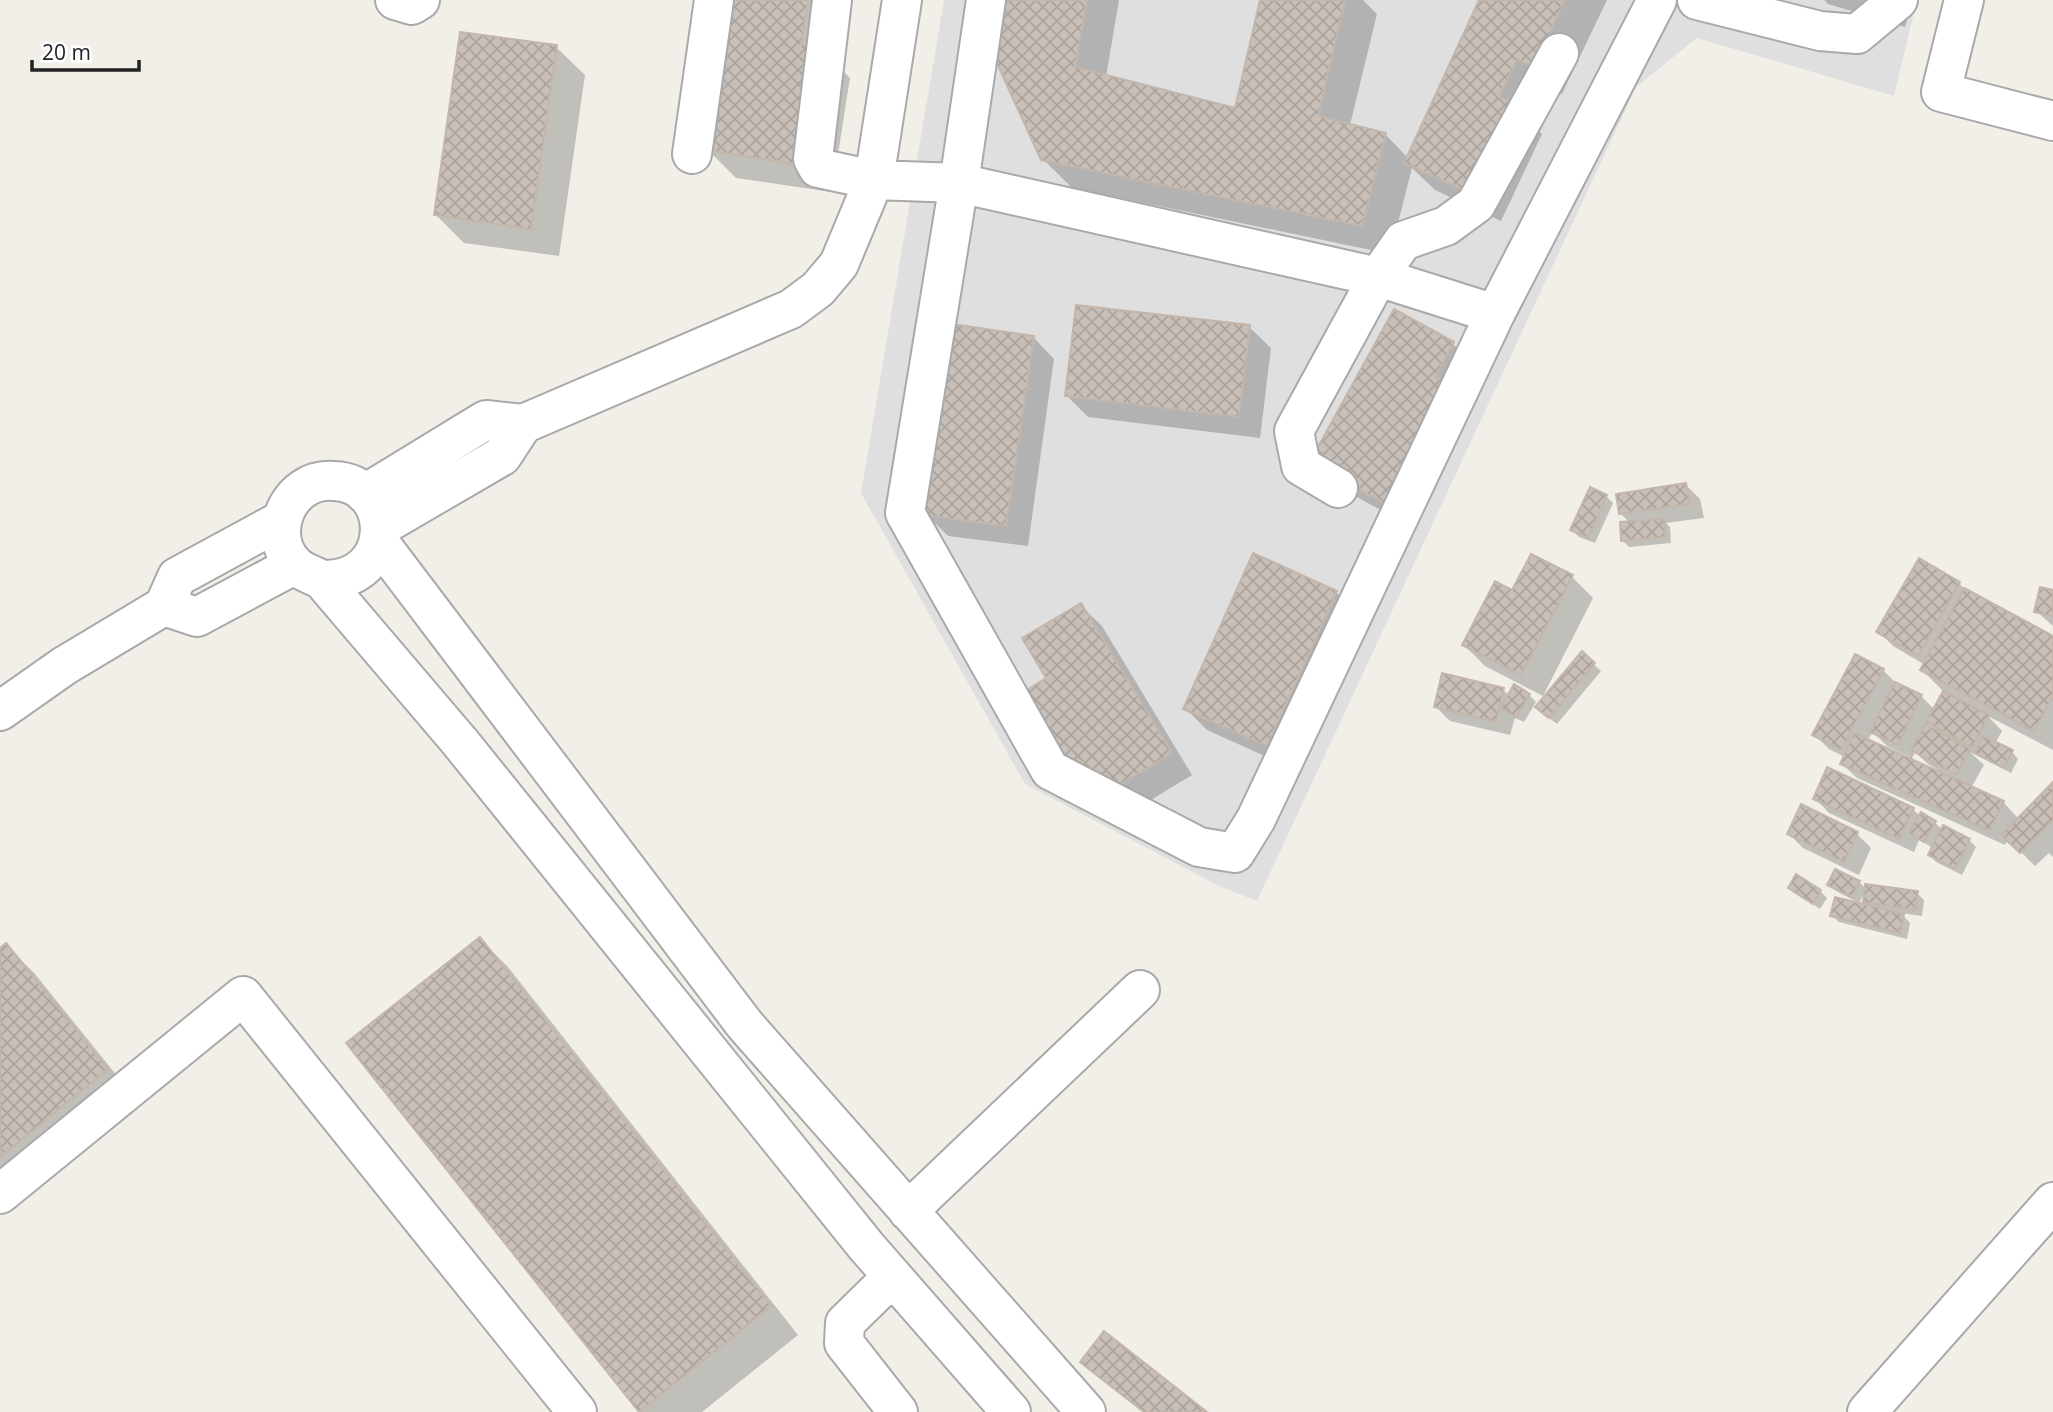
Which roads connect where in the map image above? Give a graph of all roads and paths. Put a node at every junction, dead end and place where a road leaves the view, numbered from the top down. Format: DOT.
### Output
graph roads {
  1 [pos="395,0"];
  2 [pos="420,0"];
  3 [pos="714,0"];
  4 [pos="832,0"];
  5 [pos="902,0"];
  6 [pos="986,0"];
  7 [pos="1657,0"];
  8 [pos="1697,0"];
  9 [pos="1898,0"];
  10 [pos="1964,0"];
  11 [pos="1791,12"];
  12 [pos="1559,53"];
  13 [pos="2053,121"];
  14 [pos="692,154"];
  15 [pos="874,180"];
  16 [pos="959,183"];
  17 [pos="1378,277"];
  18 [pos="1495,314"];
  19 [pos="1338,488"];
  20 [pos="282,520"];
  21 [pos="375,521"];
  22 [pos="308,572"];
  23 [pos="164,606"];
  24 [pos="0,711"];
  25 [pos="1140,990"];
  26 [pos="0,1194"];
  27 [pos="2053,1202"];
  28 [pos="908,1211"];
  29 [pos="892,1277"];
  30 [pos="577,1412"];
  31 [pos="898,1412"];
  32 [pos="1011,1412"];
  33 [pos="1086,1412"];
  34 [pos="1867,1412"];
  1 -- 2 [label="street"];
  3 -- 14 [label="street"];
  4 -- 15 [label="street"];
  5 -- 15 [label="street"];
  6 -- 16 [label="street"];
  7 -- 18 [label="street"];
  8 -- 11 [label="street"];
  9 -- 11 [label="street"];
  10 -- 13 [label="street"];
  12 -- 17 [label="street"];
  15 -- 16 [label="street"];
  15 -- 21 [label="street"];
  16 -- 17 [label="street"];
  16 -- 18 [label="street"];
  17 -- 18 [label="street"];
  17 -- 19 [label="street"];
  20 -- 21 [label="street"];
  20 -- 22 [label="street"];
  20 -- 23 [label="street"];
  21 -- 22 [label="street"];
  21 -- 28 [label="street"];
  22 -- 23 [label="street"];
  22 -- 29 [label="street"];
  23 -- 24 [label="street"];
  25 -- 28 [label="street"];
  26 -- 30 [label="street"];
  27 -- 34 [label="street"];
  28 -- 33 [label="street"];
  29 -- 31 [label="street"];
  29 -- 32 [label="street"];
}
